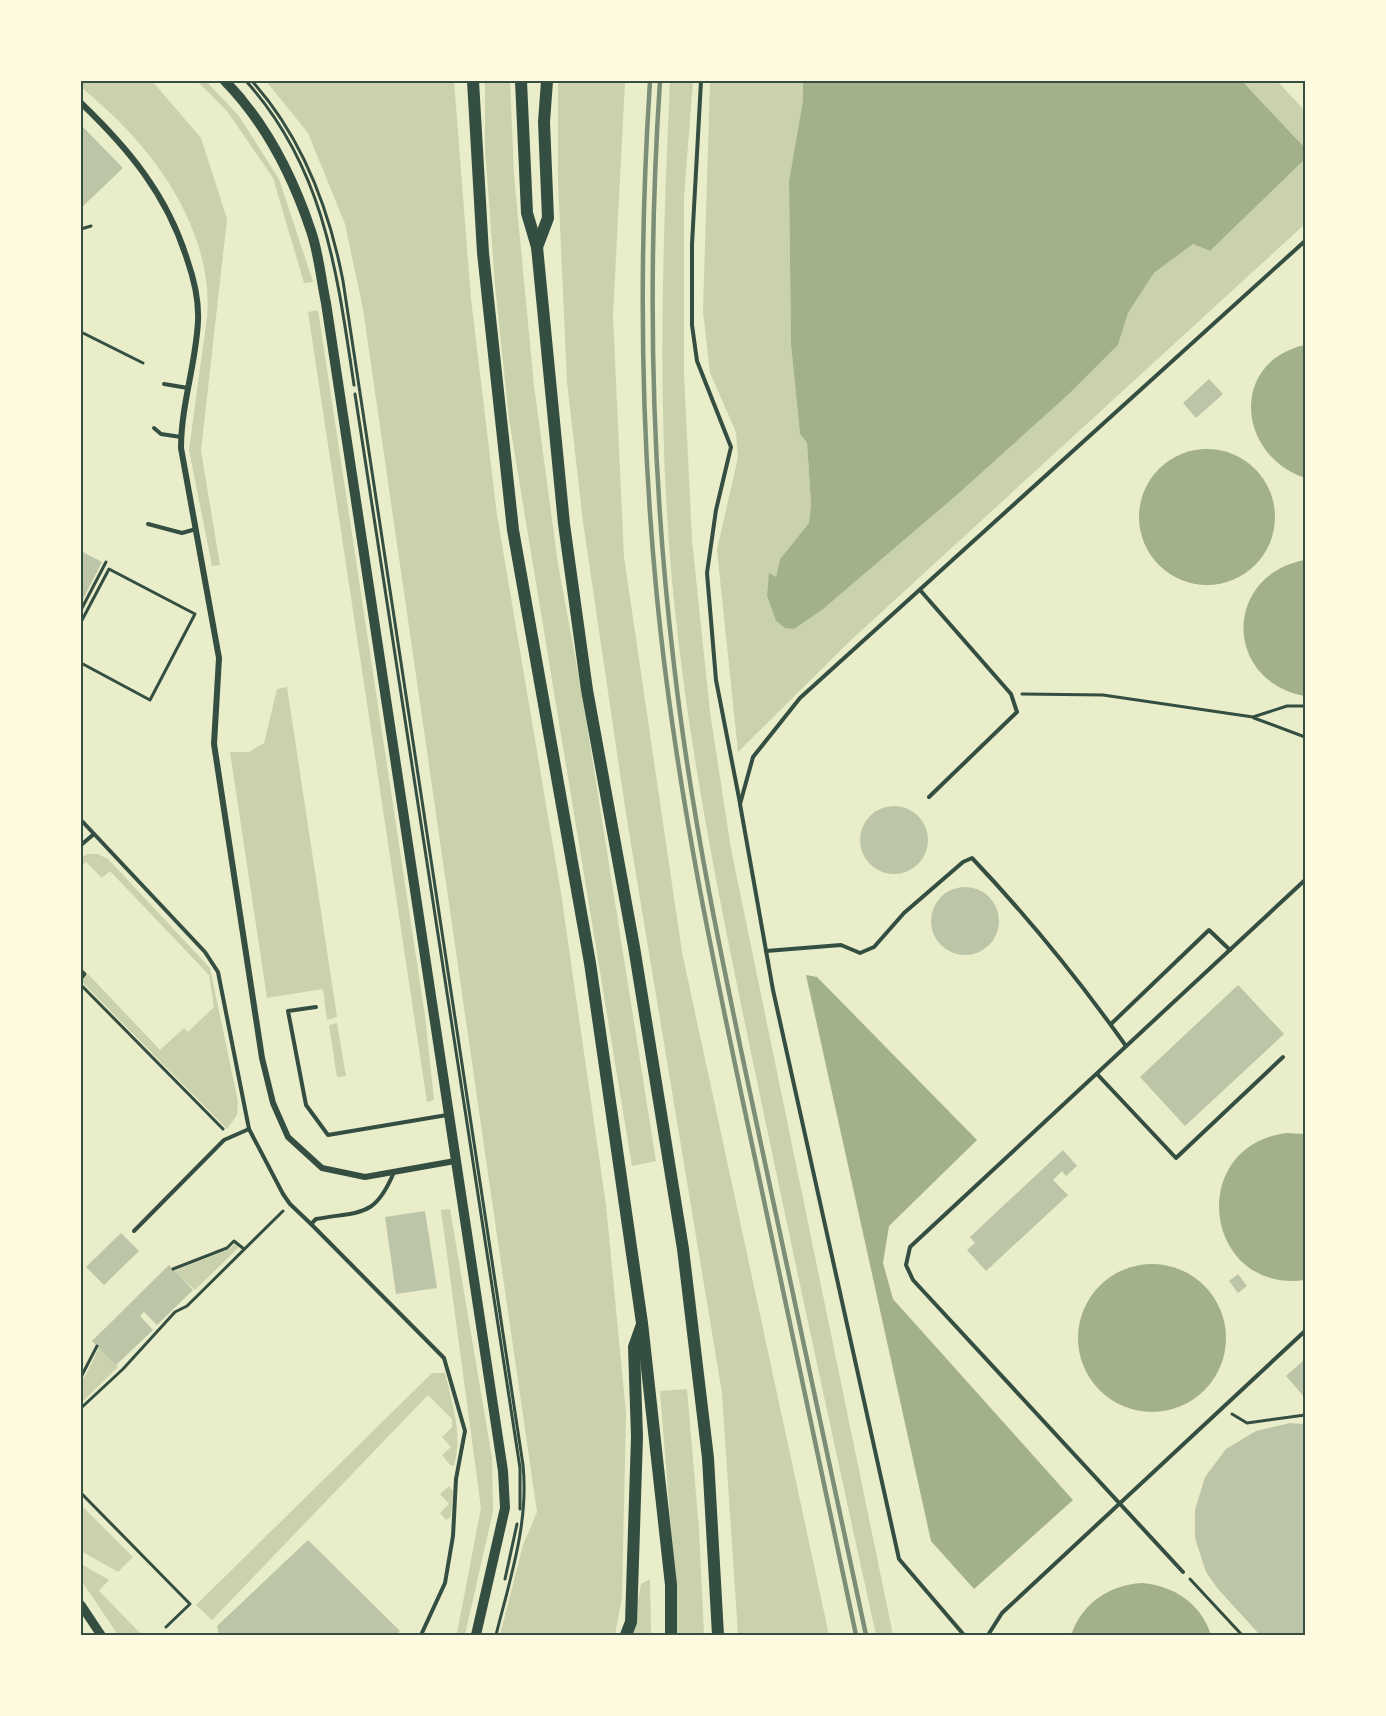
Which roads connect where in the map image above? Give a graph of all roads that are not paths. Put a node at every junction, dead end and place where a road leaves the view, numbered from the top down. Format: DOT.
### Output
graph roads {
  1 [pos="225,81"];
  2 [pos="473,81"];
  3 [pos="521,81"];
  4 [pos="547,81"];
  5 [pos="701,81"];
  6 [pos="81,103"];
  7 [pos="1305,241"];
  8 [pos="537,247"];
  9 [pos="164,384"];
  10 [pos="188,388"];
  11 [pos="154,428"];
  12 [pos="181,437"];
  13 [pos="148,524"];
  14 [pos="197,529"];
  15 [pos="920,590"];
  16 [pos="929,797"];
  17 [pos="740,804"];
  18 [pos="81,820"];
  19 [pos="94,834"];
  20 [pos="81,845"];
  21 [pos="1305,880"];
  22 [pos="1230,950"];
  23 [pos="766,951"];
  24 [pos="316,1007"];
  25 [pos="1110,1024"];
  26 [pos="1126,1046"];
  27 [pos="1283,1057"];
  28 [pos="1097,1074"];
  29 [pos="448,1115"];
  30 [pos="249,1129"];
  31 [pos="455,1161"];
  32 [pos="394,1172"];
  33 [pos="311,1224"];
  34 [pos="134,1231"];
  35 [pos="642,1323"];
  36 [pos="1305,1331"];
  37 [pos="1119,1505"];
  38 [pos="1183,1572"];
  39 [pos="81,1605"];
  40 [pos="101,1635"];
  41 [pos="421,1635"];
  42 [pos="476,1635"];
  43 [pos="626,1635"];
  44 [pos="671,1635"];
  45 [pos="718,1635"];
  46 [pos="964,1635"];
  47 [pos="988,1635"];
  1 -- 29 [label="main road"];
  2 -- 35 [label="highway"];
  3 -- 8 [label="highway"];
  4 -- 8 [label="highway"];
  5 -- 17 [label="lane"];
  6 -- 10 [label="street"];
  7 -- 15 [label="lane"];
  8 -- 45 [label="highway"];
  9 -- 10 [label="lane"];
  10 -- 12 [label="street"];
  11 -- 12 [label="lane"];
  12 -- 14 [label="street"];
  13 -- 14 [label="lane"];
  14 -- 32 [label="street"];
  15 -- 16 [label="lane"];
  15 -- 17 [label="lane"];
  17 -- 23 [label="lane"];
  18 -- 19 [label="lane"];
  19 -- 20 [label="lane"];
  19 -- 30 [label="lane"];
  21 -- 22 [label="lane"];
  22 -- 25 [label="lane"];
  22 -- 26 [label="lane"];
  23 -- 25 [label="lane"];
  23 -- 46 [label="lane"];
  24 -- 29 [label="lane"];
  25 -- 26 [label="lane"];
  26 -- 28 [label="lane"];
  27 -- 28 [label="lane"];
  28 -- 37 [label="lane"];
  29 -- 31 [label="main road"];
  30 -- 33 [label="lane"];
  30 -- 34 [label="lane"];
  31 -- 32 [label="street"];
  31 -- 42 [label="main road"];
  32 -- 33 [label="lane"];
  33 -- 41 [label="lane"];
  35 -- 43 [label="highway"];
  35 -- 44 [label="highway"];
  36 -- 37 [label="lane"];
  37 -- 38 [label="lane"];
  37 -- 47 [label="lane"];
  39 -- 40 [label="street"];
}
